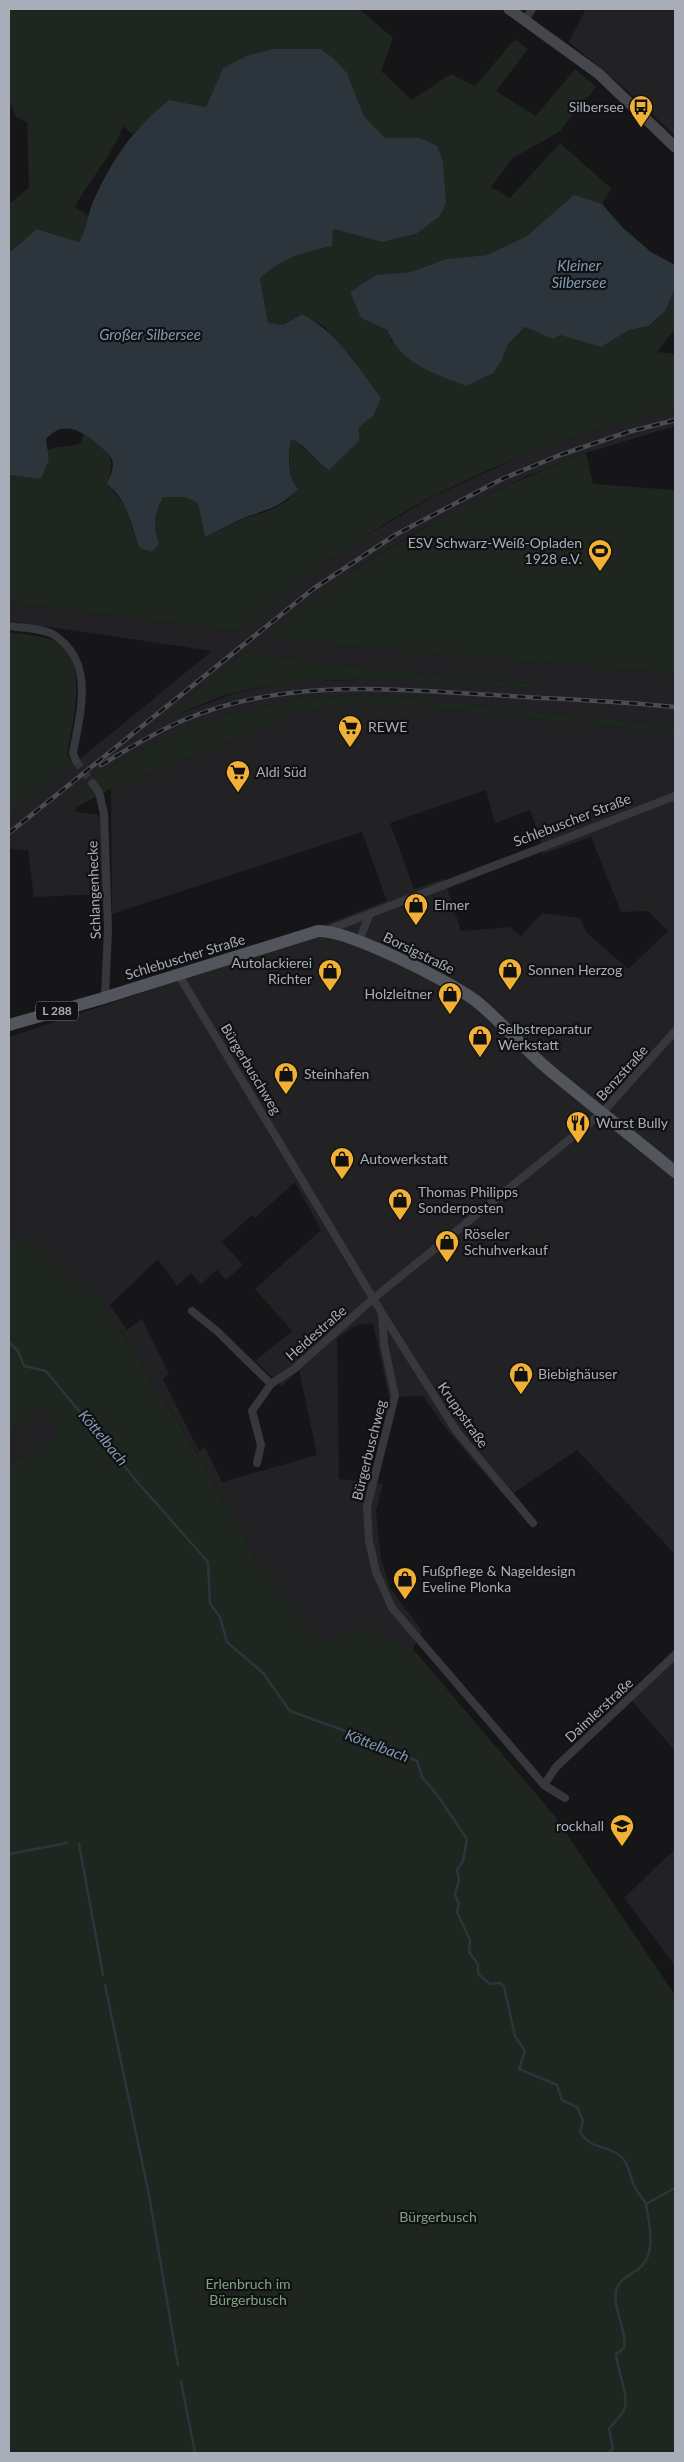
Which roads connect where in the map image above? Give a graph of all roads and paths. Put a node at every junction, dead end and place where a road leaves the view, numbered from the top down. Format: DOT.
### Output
graph roads {
  1 [pos="510,9"];
  2 [pos="532,9"];
  3 [pos="525,20"];
  4 [pos="675,147"];
  5 [pos="9,626"];
  6 [pos="76,762"];
  7 [pos="93,784"];
  8 [pos="675,796"];
  9 [pos="369,916"];
  10 [pos="325,930"];
  11 [pos="359,941"];
  12 [pos="178,974"];
  13 [pos="106,997"];
  14 [pos="9,1025"];
  15 [pos="675,1031"];
  16 [pos="604,1112"];
  17 [pos="675,1172"];
  18 [pos="374,1298"];
  19 [pos="192,1311"];
  20 [pos="382,1313"];
  21 [pos="271,1384"];
  22 [pos="257,1463"];
  23 [pos="533,1523"];
  24 [pos="675,1655"];
  25 [pos="544,1785"];
  26 [pos="565,1798"];
  1 -- 3 [label="main road"];
  2 -- 3 [label="street"];
  3 -- 4 [label="main road"];
  5 -- 6 [label="street"];
  7 -- 13 [label="street, Schlangenhecke"];
  8 -- 9 [label="street, Schlebuscher Straße"];
  9 -- 10 [label="street, Schlebuscher Straße"];
  9 -- 11 [label="street"];
  10 -- 11 [label="main road, Borsigstraße"];
  10 -- 12 [label="main road, Schlebuscher Straße / L 288"];
  11 -- 16 [label="main road, Borsigstraße"];
  12 -- 13 [label="main road, Schlebuscher Straße / L 288"];
  12 -- 18 [label="street, Bürgerbuschweg"];
  13 -- 14 [label="main road, Schlebuscher Straße / L 288"];
  15 -- 16 [label="street, Benzstraße"];
  16 -- 17 [label="main road, Borsigstraße"];
  16 -- 18 [label="street, Benzstraße"];
  18 -- 20 [label="street, Bürgerbuschweg"];
  18 -- 21 [label="street, Heidestraße"];
  19 -- 21 [label="street"];
  20 -- 23 [label="street, Kruppstraße"];
  20 -- 25 [label="street, Bürgerbuschweg"];
  21 -- 22 [label="street, Heidestraße"];
  24 -- 25 [label="street, Daimlerstraße"];
  25 -- 26 [label="street, Bürgerbuschweg"];
}
